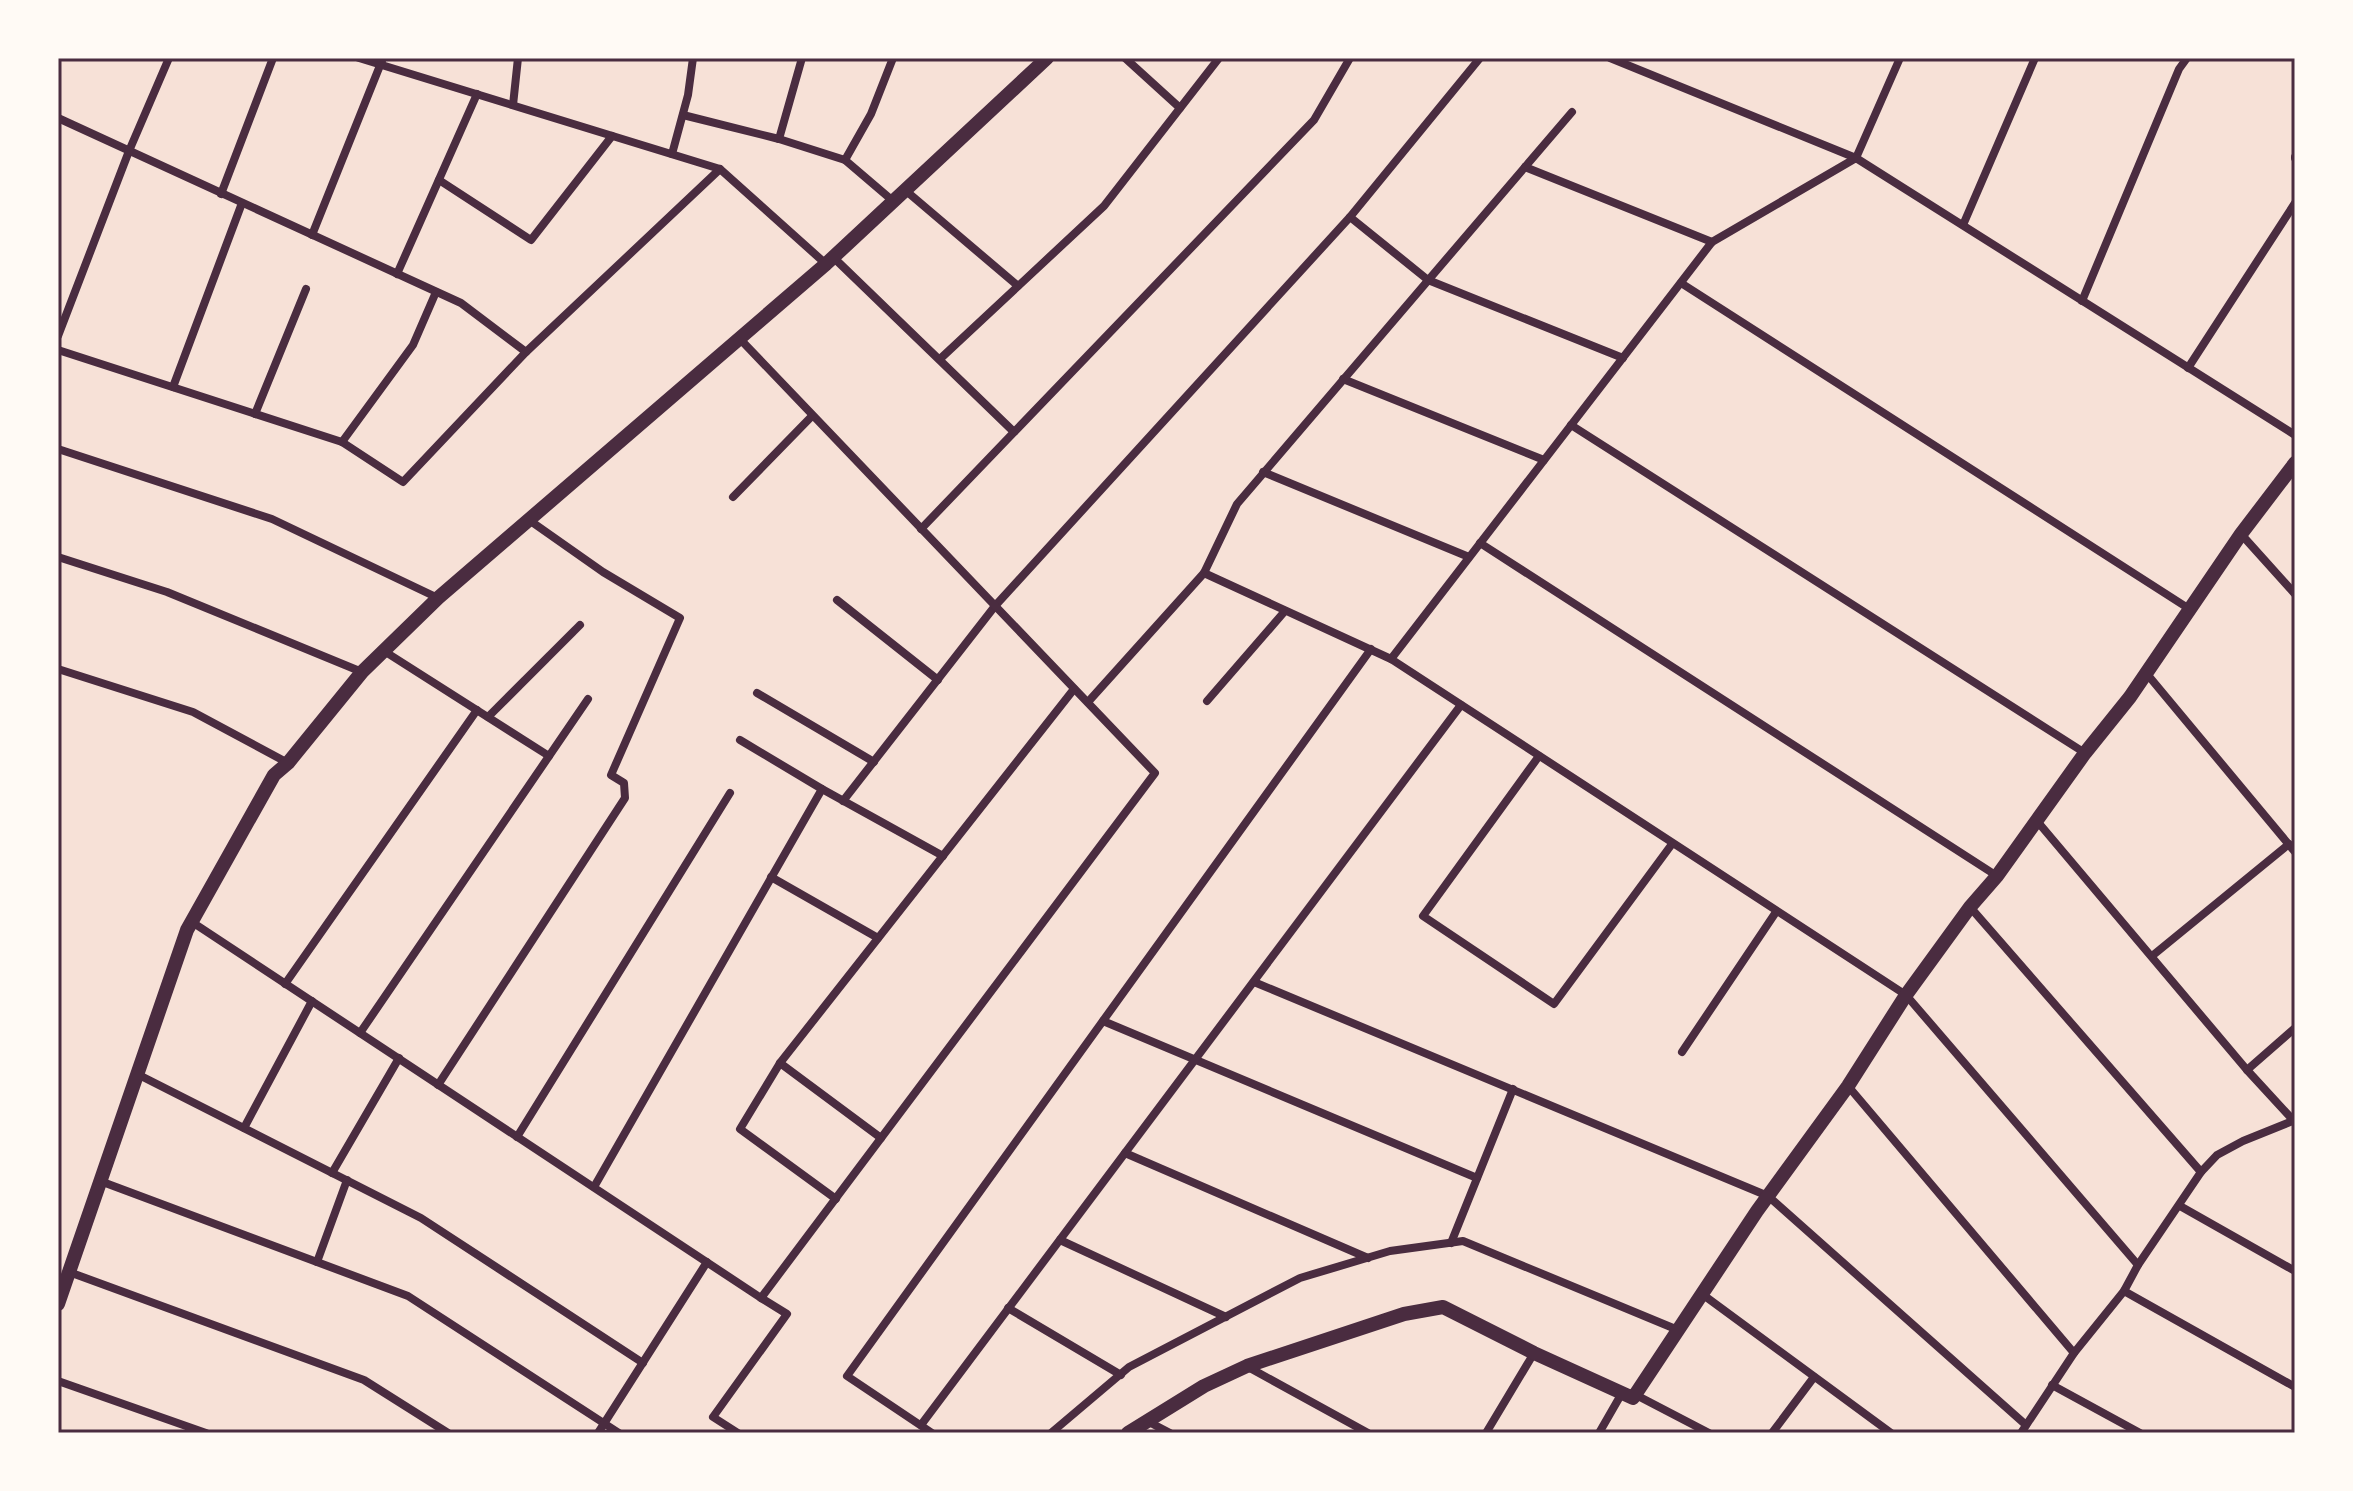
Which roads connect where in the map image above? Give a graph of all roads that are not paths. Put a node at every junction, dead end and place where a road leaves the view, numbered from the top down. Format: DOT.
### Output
graph roads {
  1 [pos="169,58"];
  2 [pos="273,58"];
  3 [pos="359,58"];
  4 [pos="518,58"];
  5 [pos="693,58"];
  6 [pos="802,58"];
  7 [pos="893,58"];
  8 [pos="1047,58"];
  9 [pos="1125,58"];
  10 [pos="1219,58"];
  11 [pos="1350,58"];
  12 [pos="1480,58"];
  13 [pos="1610,58"];
  14 [pos="1900,58"];
  15 [pos="2035,58"];
  16 [pos="2187,58"];
  17 [pos="383,62"];
  18 [pos="477,94"];
  19 [pos="513,105"];
  20 [pos="1180,108"];
  21 [pos="1572,112"];
  22 [pos="683,115"];
  23 [pos="58,118"];
  24 [pos="612,136"];
  25 [pos="779,139"];
  26 [pos="129,151"];
  27 [pos="672,154"];
  28 [pos="1856,158"];
  29 [pos="845,160"];
  30 [pos="1525,167"];
  31 [pos="720,169"];
  32 [pos="439,180"];
  33 [pos="905,190"];
  34 [pos="221,194"];
  35 [pos="893,201"];
  36 [pos="242,203"];
  37 [pos="2295,203"];
  38 [pos="1350,217"];
  39 [pos="1963,225"];
  40 [pos="312,235"];
  41 [pos="1712,242"];
  42 [pos="830,260"];
  43 [pos="397,274"];
  44 [pos="1428,280"];
  45 [pos="1681,283"];
  46 [pos="1018,286"];
  47 [pos="306,289"];
  48 [pos="436,292"];
  49 [pos="2082,301"];
  50 [pos="58,336"];
  51 [pos="739,338"];
  52 [pos="58,350"];
  53 [pos="526,352"];
  54 [pos="1623,358"];
  55 [pos="940,359"];
  56 [pos="2188,368"];
  57 [pos="1343,379"];
  58 [pos="173,387"];
  59 [pos="255,414"];
  60 [pos="812,416"];
  61 [pos="1571,425"];
  62 [pos="1014,432"];
  63 [pos="2295,435"];
  64 [pos="342,442"];
  65 [pos="58,449"];
  66 [pos="1544,460"];
  67 [pos="2295,463"];
  68 [pos="1263,472"];
  69 [pos="733,497"];
  70 [pos="529,520"];
  71 [pos="921,529"];
  72 [pos="2241,534"];
  73 [pos="1480,543"];
  74 [pos="58,557"];
  75 [pos="1469,557"];
  76 [pos="1204,573"];
  77 [pos="2295,594"];
  78 [pos="438,598"];
  79 [pos="837,600"];
  80 [pos="995,606"];
  81 [pos="2191,610"];
  82 [pos="1285,611"];
  83 [pos="580,625"];
  84 [pos="1371,649"];
  85 [pos="384,651"];
  86 [pos="1391,659"];
  87 [pos="58,669"];
  88 [pos="362,672"];
  89 [pos="2147,674"];
  90 [pos="938,680"];
  91 [pos="1074,689"];
  92 [pos="757,693"];
  93 [pos="588,699"];
  94 [pos="1207,701"];
  95 [pos="1088,702"];
  96 [pos="1461,705"];
  97 [pos="477,710"];
  98 [pos="488,717"];
  99 [pos="740,740"];
  100 [pos="2085,753"];
  101 [pos="549,756"];
  102 [pos="1539,756"];
  103 [pos="874,762"];
  104 [pos="288,763"];
  105 [pos="822,789"];
  106 [pos="730,793"];
  107 [pos="843,801"];
  108 [pos="2037,821"];
  109 [pos="1672,844"];
  110 [pos="2292,848"];
  111 [pos="943,856"];
  112 [pos="1997,876"];
  113 [pos="771,877"];
  114 [pos="1970,907"];
  115 [pos="1776,912"];
  116 [pos="192,922"];
  117 [pos="878,938"];
  118 [pos="2152,956"];
  119 [pos="1254,982"];
  120 [pos="285,984"];
  121 [pos="1906,995"];
  122 [pos="312,1001"];
  123 [pos="1103,1021"];
  124 [pos="2295,1028"];
  125 [pos="360,1033"];
  126 [pos="1682,1052"];
  127 [pos="399,1058"];
  128 [pos="1195,1059"];
  129 [pos="780,1063"];
  130 [pos="2247,1070"];
  131 [pos="137,1074"];
  132 [pos="438,1085"];
  133 [pos="1848,1086"];
  134 [pos="1513,1089"];
  135 [pos="2294,1120"];
  136 [pos="244,1128"];
  137 [pos="517,1137"];
  138 [pos="881,1138"];
  139 [pos="1125,1153"];
  140 [pos="2201,1172"];
  141 [pos="332,1173"];
  142 [pos="1477,1178"];
  143 [pos="347,1180"];
  144 [pos="100,1181"];
  145 [pos="594,1187"];
  146 [pos="1768,1196"];
  147 [pos="836,1199"];
  148 [pos="2180,1206"];
  149 [pos="1060,1240"];
  150 [pos="1451,1243"];
  151 [pos="1369,1258"];
  152 [pos="317,1262"];
  153 [pos="707,1262"];
  154 [pos="2138,1265"];
  155 [pos="2295,1271"];
  156 [pos="69,1272"];
  157 [pos="2124,1291"];
  158 [pos="1702,1294"];
  159 [pos="761,1298"];
  160 [pos="58,1304"];
  161 [pos="1008,1308"];
  162 [pos="1226,1317"];
  163 [pos="1678,1330"];
  164 [pos="1534,1353"];
  165 [pos="2074,1353"];
  166 [pos="643,1363"];
  167 [pos="1247,1366"];
  168 [pos="1121,1375"];
  169 [pos="1814,1377"];
  170 [pos="58,1381"];
  171 [pos="2052,1385"];
  172 [pos="2295,1387"];
  173 [pos="1629,1394"];
  174 [pos="1147,1421"];
  175 [pos="605,1422"];
  176 [pos="921,1425"];
  177 [pos="180,1429"];
  178 [pos="2023,1429"];
  179 [pos="206,1433"];
  180 [pos="448,1433"];
  181 [pos="598,1433"];
  182 [pos="619,1433"];
  183 [pos="738,1433"];
  184 [pos="932,1433"];
  185 [pos="1051,1433"];
  186 [pos="1128,1433"];
  187 [pos="1170,1433"];
  188 [pos="1368,1433"];
  189 [pos="1486,1433"];
  190 [pos="1599,1433"];
  191 [pos="1709,1433"];
  192 [pos="1772,1433"];
  193 [pos="1891,1433"];
  194 [pos="2140,1433"];
  1 -- 26 [label="street"];
  2 -- 34 [label="street"];
  3 -- 17 [label="street"];
  4 -- 19 [label="street"];
  5 -- 22 [label="street"];
  6 -- 25 [label="street"];
  7 -- 29 [label="street"];
  8 -- 33 [label="street"];
  9 -- 20 [label="street"];
  10 -- 20 [label="street"];
  11 -- 62 [label="street"];
  12 -- 38 [label="street"];
  13 -- 28 [label="street"];
  14 -- 28 [label="street"];
  15 -- 39 [label="street"];
  16 -- 49 [label="street"];
  17 -- 18 [label="street"];
  17 -- 40 [label="street"];
  18 -- 19 [label="street"];
  18 -- 32 [label="street"];
  19 -- 24 [label="street"];
  20 -- 46 [label="street"];
  21 -- 30 [label="street"];
  22 -- 25 [label="street"];
  22 -- 27 [label="street"];
  23 -- 26 [label="street"];
  24 -- 27 [label="street"];
  24 -- 32 [label="street"];
  25 -- 29 [label="street"];
  26 -- 34 [label="street"];
  26 -- 50 [label="street"];
  27 -- 31 [label="street"];
  28 -- 39 [label="street"];
  28 -- 41 [label="street"];
  29 -- 35 [label="street"];
  30 -- 41 [label="street"];
  30 -- 44 [label="street"];
  31 -- 42 [label="street"];
  31 -- 53 [label="street"];
  32 -- 43 [label="street"];
  33 -- 35 [label="street"];
  33 -- 46 [label="street"];
  34 -- 36 [label="street"];
  35 -- 42 [label="street"];
  36 -- 40 [label="street"];
  36 -- 58 [label="street"];
  37 -- 56 [label="street"];
  38 -- 44 [label="street"];
  38 -- 80 [label="street"];
  39 -- 49 [label="street"];
  40 -- 43 [label="street"];
  41 -- 45 [label="street"];
  42 -- 51 [label="street"];
  42 -- 55 [label="street"];
  43 -- 48 [label="street"];
  44 -- 54 [label="street"];
  44 -- 57 [label="street"];
  45 -- 54 [label="street"];
  45 -- 81 [label="street"];
  46 -- 55 [label="street"];
  47 -- 59 [label="street"];
  48 -- 53 [label="street"];
  48 -- 64 [label="street"];
  49 -- 56 [label="street"];
  51 -- 60 [label="street"];
  51 -- 70 [label="street"];
  52 -- 58 [label="street"];
  53 -- 64 [label="street"];
  54 -- 61 [label="street"];
  55 -- 62 [label="street"];
  56 -- 63 [label="street"];
  57 -- 66 [label="street"];
  57 -- 68 [label="street"];
  58 -- 59 [label="street"];
  59 -- 64 [label="street"];
  60 -- 69 [label="street"];
  60 -- 71 [label="street"];
  61 -- 66 [label="street"];
  61 -- 100 [label="street"];
  62 -- 71 [label="street"];
  65 -- 78 [label="street"];
  66 -- 73 [label="street"];
  67 -- 72 [label="street"];
  68 -- 75 [label="street"];
  68 -- 76 [label="street"];
  70 -- 78 [label="street"];
  70 -- 132 [label="street"];
  71 -- 80 [label="street"];
  72 -- 77 [label="street"];
  72 -- 81 [label="street"];
  73 -- 75 [label="street"];
  73 -- 112 [label="street"];
  74 -- 88 [label="street"];
  75 -- 86 [label="street"];
  76 -- 82 [label="street"];
  76 -- 95 [label="street"];
  78 -- 85 [label="street"];
  79 -- 90 [label="street"];
  80 -- 90 [label="street"];
  80 -- 91 [label="street"];
  81 -- 89 [label="street"];
  82 -- 84 [label="street"];
  82 -- 94 [label="street"];
  83 -- 98 [label="street"];
  84 -- 86 [label="street"];
  84 -- 123 [label="street"];
  85 -- 88 [label="street"];
  85 -- 97 [label="street"];
  86 -- 96 [label="street"];
  87 -- 104 [label="street"];
  88 -- 104 [label="street"];
  89 -- 100 [label="street"];
  89 -- 110 [label="street"];
  90 -- 103 [label="street"];
  91 -- 95 [label="street"];
  91 -- 111 [label="street"];
  92 -- 103 [label="street"];
  93 -- 101 [label="street"];
  95 -- 138 [label="street"];
  96 -- 102 [label="street"];
  96 -- 119 [label="street"];
  97 -- 98 [label="street"];
  97 -- 120 [label="street"];
  98 -- 101 [label="street"];
  99 -- 105 [label="street"];
  100 -- 108 [label="street"];
  101 -- 125 [label="street"];
  102 -- 109 [label="street"];
  102 -- 109 [label="street"];
  103 -- 107 [label="street"];
  104 -- 116 [label="street"];
  105 -- 107 [label="street"];
  105 -- 113 [label="street"];
  106 -- 137 [label="street"];
  107 -- 111 [label="street"];
  108 -- 112 [label="street"];
  108 -- 118 [label="street"];
  109 -- 115 [label="street"];
  110 -- 118 [label="street"];
  111 -- 117 [label="street"];
  112 -- 114 [label="street"];
  113 -- 117 [label="street"];
  113 -- 145 [label="street"];
  114 -- 121 [label="street"];
  114 -- 140 [label="street"];
  115 -- 121 [label="street"];
  115 -- 126 [label="street"];
  116 -- 120 [label="street"];
  116 -- 131 [label="street"];
  117 -- 129 [label="street"];
  118 -- 130 [label="street"];
  119 -- 128 [label="street"];
  119 -- 134 [label="street"];
  120 -- 122 [label="street"];
  121 -- 133 [label="street"];
  121 -- 154 [label="street"];
  122 -- 125 [label="street"];
  122 -- 136 [label="street"];
  123 -- 128 [label="street"];
  123 -- 176 [label="street"];
  124 -- 130 [label="street"];
  125 -- 127 [label="street"];
  127 -- 132 [label="street"];
  127 -- 141 [label="street"];
  128 -- 139 [label="street"];
  128 -- 142 [label="street"];
  129 -- 138 [label="street"];
  129 -- 147 [label="street"];
  130 -- 135 [label="street"];
  131 -- 136 [label="street"];
  131 -- 144 [label="street"];
  132 -- 137 [label="street"];
  133 -- 146 [label="street"];
  133 -- 165 [label="street"];
  134 -- 142 [label="street"];
  134 -- 146 [label="street"];
  135 -- 140 [label="street"];
  136 -- 141 [label="street"];
  137 -- 145 [label="street"];
  138 -- 147 [label="street"];
  139 -- 149 [label="street"];
  139 -- 151 [label="street"];
  140 -- 148 [label="street"];
  141 -- 143 [label="street"];
  142 -- 150 [label="street"];
  143 -- 152 [label="street"];
  143 -- 166 [label="street"];
  144 -- 152 [label="street"];
  144 -- 156 [label="street"];
  145 -- 153 [label="street"];
  146 -- 158 [label="street"];
  146 -- 178 [label="street"];
  147 -- 159 [label="street"];
  148 -- 154 [label="street"];
  148 -- 155 [label="street"];
  149 -- 161 [label="street"];
  149 -- 162 [label="street"];
  150 -- 151 [label="street"];
  150 -- 163 [label="street"];
  151 -- 162 [label="street"];
  152 -- 175 [label="street"];
  153 -- 159 [label="street"];
  153 -- 166 [label="street"];
  154 -- 157 [label="street"];
  156 -- 160 [label="street"];
  156 -- 180 [label="street"];
  157 -- 165 [label="street"];
  157 -- 172 [label="street"];
  158 -- 163 [label="street"];
  158 -- 169 [label="street"];
  159 -- 183 [label="street"];
  161 -- 168 [label="street"];
  161 -- 176 [label="street"];
  162 -- 168 [label="street"];
  163 -- 173 [label="street"];
  164 -- 167 [label="street"];
  164 -- 173 [label="street"];
  164 -- 189 [label="street"];
  165 -- 171 [label="street"];
  166 -- 175 [label="street"];
  167 -- 174 [label="street"];
  167 -- 188 [label="street"];
  168 -- 185 [label="street"];
  169 -- 192 [label="street"];
  169 -- 193 [label="street"];
  170 -- 177 [label="street"];
  171 -- 178 [label="street"];
  171 -- 194 [label="street"];
  173 -- 190 [label="street"];
  173 -- 191 [label="street"];
  174 -- 186 [label="street"];
  174 -- 187 [label="street"];
  175 -- 181 [label="street"];
  175 -- 182 [label="street"];
  176 -- 184 [label="street"];
  177 -- 179 [label="street"];
}
